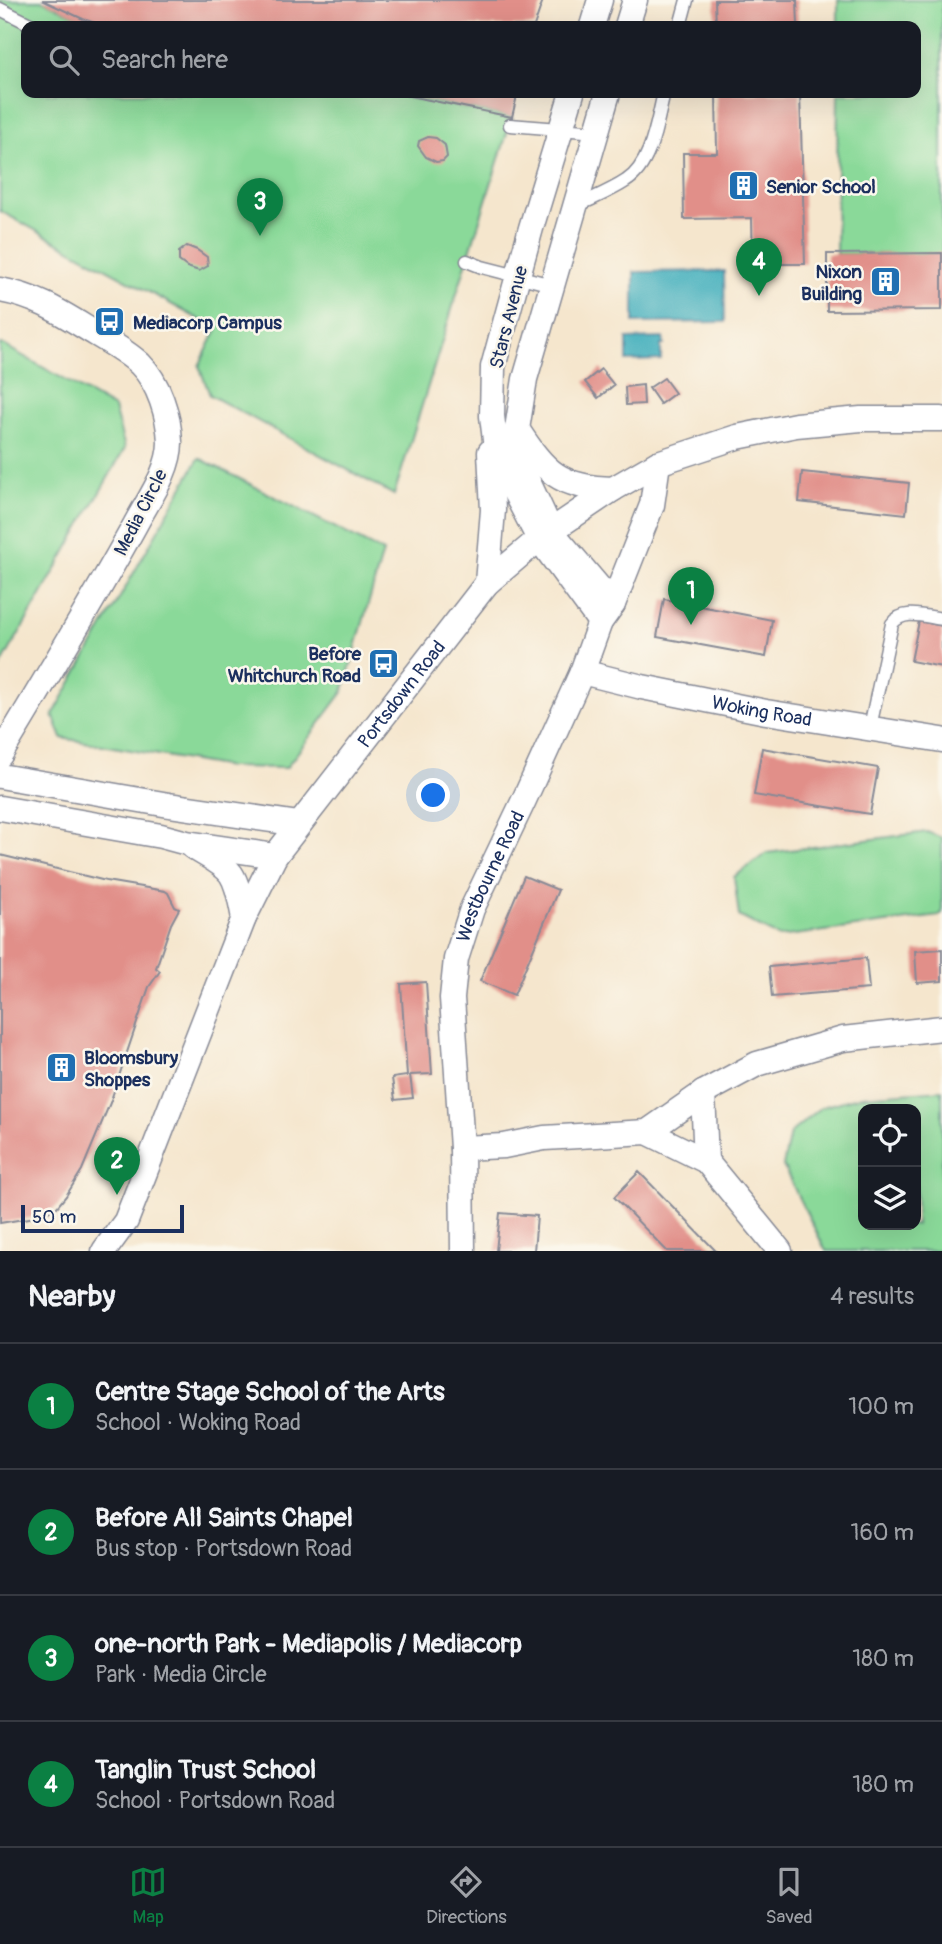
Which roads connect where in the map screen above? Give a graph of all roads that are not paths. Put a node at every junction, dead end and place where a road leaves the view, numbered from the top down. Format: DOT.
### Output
graph roads {
  1 [pos="600,0"];
  2 [pos="635,0"];
  3 [pos="687,0"];
  4 [pos="0,9"];
  5 [pos="24,21"];
  6 [pos="594,21"];
  7 [pos="629,21"];
  8 [pos="681,21"];
  9 [pos="571,98"];
  10 [pos="607,98"];
  11 [pos="663,98"];
  12 [pos="510,125"];
  13 [pos="561,130"];
  14 [pos="597,132"];
  15 [pos="575,208"];
  16 [pos="467,261"];
  17 [pos="518,275"];
  18 [pos="552,285"];
  19 [pos="0,290"];
  20 [pos="492,416"];
  21 [pos="942,419"];
  22 [pos="517,429"];
  23 [pos="657,464"];
  24 [pos="613,489"];
  25 [pos="545,535"];
  26 [pos="487,583"];
  27 [pos="607,613"];
  28 [pos="942,619"];
  29 [pos="582,671"];
  30 [pos="870,727"];
  31 [pos="942,740"];
  32 [pos="0,755"];
  33 [pos="0,776"];
  34 [pos="0,808"];
  35 [pos="299,824"];
  36 [pos="187,843"];
  37 [pos="275,856"];
  38 [pos="244,918"];
  39 [pos="942,1028"];
  40 [pos="704,1093"];
  41 [pos="647,1132"];
  42 [pos="462,1149"];
  43 [pos="706,1161"];
  44 [pos="104,1251"];
  45 [pos="463,1251"];
  46 [pos="780,1251"];
  1 -- 6 [label="street"];
  2 -- 7 [label="street"];
  3 -- 8 [label="lane"];
  4 -- 5 [label="lane"];
  9 -- 13 [label="street, Stars Avenue"];
  10 -- 14 [label="street, Stars Avenue"];
  11 -- 15 [label="lane"];
  12 -- 13 [label="lane"];
  13 -- 14 [label="lane"];
  13 -- 17 [label="street, Stars Avenue"];
  14 -- 15 [label="street, Stars Avenue"];
  15 -- 18 [label="street, Stars Avenue"];
  16 -- 17 [label="lane"];
  17 -- 18 [label="lane"];
  17 -- 20 [label="street, Stars Avenue"];
  18 -- 22 [label="street, Stars Avenue"];
  19 -- 32 [label="street, Media Circle"];
  20 -- 25 [label="street, Stars Avenue"];
  20 -- 26 [label="street"];
  21 -- 23 [label="street, Portsdown Road"];
  22 -- 24 [label="street"];
  22 -- 25 [label="street, Stars Avenue"];
  23 -- 24 [label="street, Portsdown Road"];
  23 -- 27 [label="street, Westbourne Road"];
  24 -- 25 [label="street, Portsdown Road"];
  25 -- 26 [label="street, Portsdown Road"];
  25 -- 27 [label="street"];
  26 -- 35 [label="street, Portsdown Road"];
  27 -- 29 [label="street, Westbourne Road"];
  28 -- 30 [label="lane"];
  29 -- 30 [label="street, Woking Road"];
  29 -- 42 [label="street, Westbourne Road"];
  30 -- 31 [label="street, Woking Road"];
  33 -- 35 [label="street"];
  34 -- 36 [label="street"];
  35 -- 37 [label="street, Portsdown Road"];
  36 -- 37 [label="street"];
  36 -- 38 [label="street"];
  37 -- 38 [label="street, Portsdown Road"];
  38 -- 44 [label="street, Portsdown Road"];
  39 -- 40 [label="street"];
  40 -- 41 [label="street"];
  40 -- 43 [label="street"];
  41 -- 42 [label="street"];
  41 -- 43 [label="street"];
  42 -- 45 [label="street, Westbourne Road"];
  43 -- 46 [label="street"];
}
